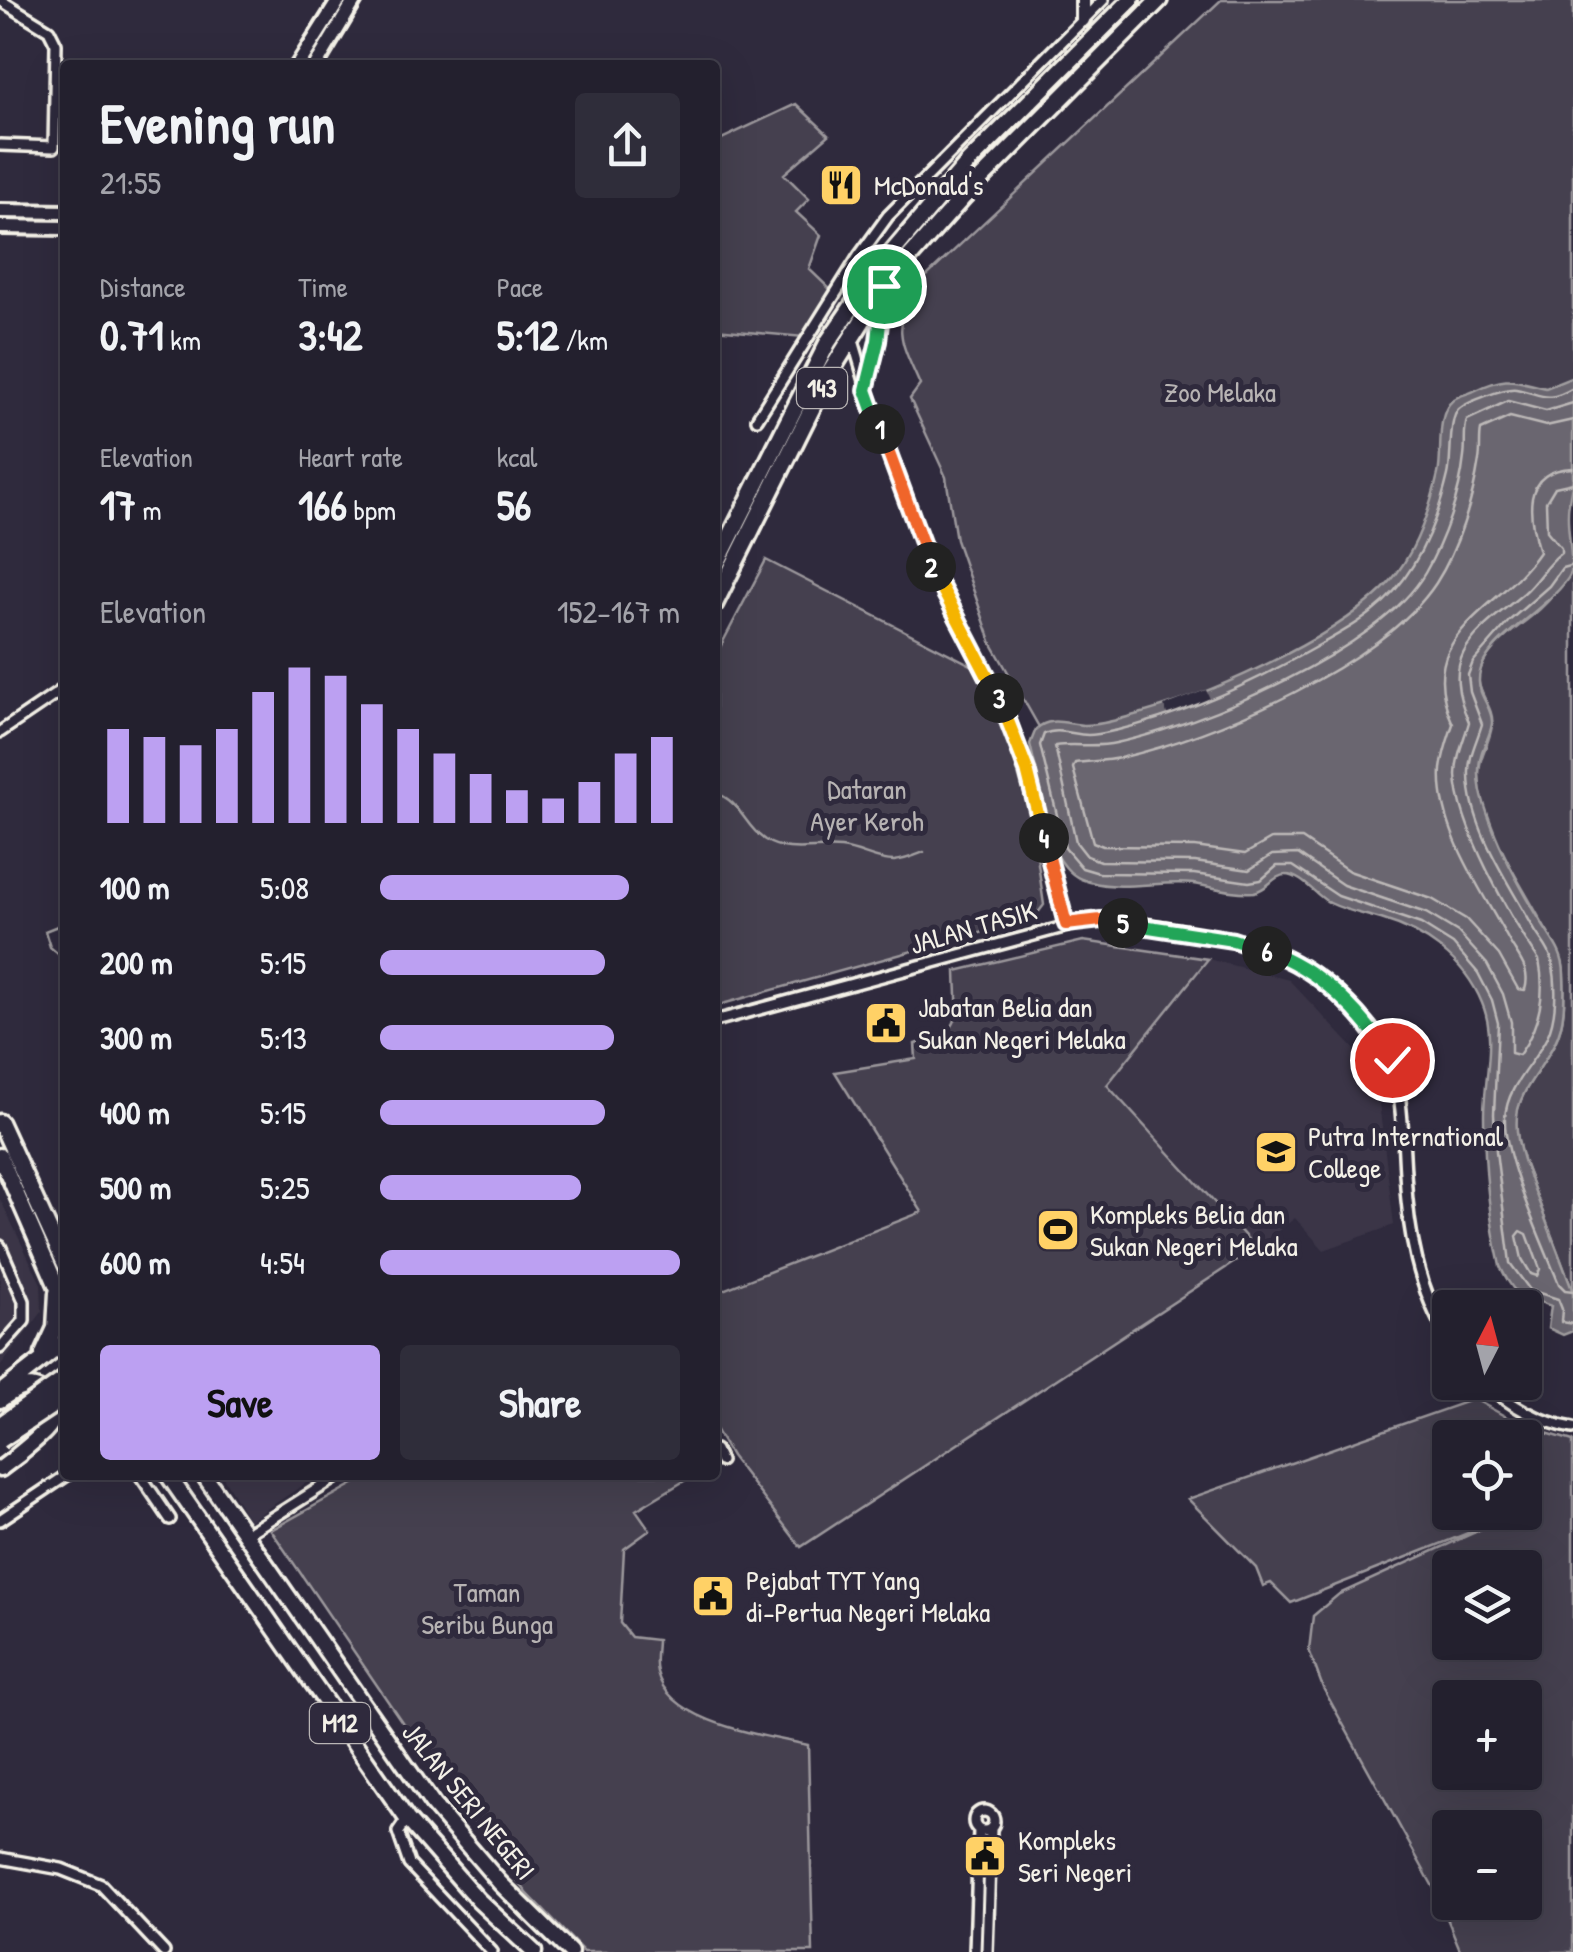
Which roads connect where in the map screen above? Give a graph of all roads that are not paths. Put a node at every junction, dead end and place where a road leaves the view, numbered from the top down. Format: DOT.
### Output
graph roads {
  1 [pos="0,0"];
  2 [pos="339,0"];
  3 [pos="355,0"];
  4 [pos="1084,0"];
  5 [pos="1103,0"];
  6 [pos="1132,0"];
  7 [pos="1159,0"];
  8 [pos="1083,20"];
  9 [pos="1126,33"];
  10 [pos="301,60"];
  11 [pos="319,60"];
  12 [pos="0,145"];
  13 [pos="0,211"];
  14 [pos="60,212"];
  15 [pos="0,227"];
  16 [pos="60,228"];
  17 [pos="859,256"];
  18 [pos="877,270"];
  19 [pos="884,286"];
  20 [pos="852,334"];
  21 [pos="866,390"];
  22 [pos="757,419"];
  23 [pos="720,556"];
  24 [pos="720,593"];
  25 [pos="60,691"];
  26 [pos="0,732"];
  27 [pos="1066,924"];
  28 [pos="720,1019"];
  29 [pos="0,1122"];
  30 [pos="0,1156"];
  31 [pos="0,1246"];
  32 [pos="60,1253"];
  33 [pos="56,1287"];
  34 [pos="60,1295"];
  35 [pos="1432,1305"];
  36 [pos="60,1346"];
  37 [pos="0,1348"];
  38 [pos="41,1359"];
  39 [pos="60,1383"];
  40 [pos="0,1392"];
  41 [pos="0,1400"];
  42 [pos="60,1400"];
  43 [pos="1504,1400"];
  44 [pos="0,1425"];
  45 [pos="60,1426"];
  46 [pos="1573,1428"];
  47 [pos="0,1440"];
  48 [pos="13,1459"];
  49 [pos="0,1469"];
  50 [pos="60,1480"];
  51 [pos="143,1480"];
  52 [pos="171,1480"];
  53 [pos="207,1480"];
  54 [pos="332,1480"];
  55 [pos="0,1520"];
  56 [pos="170,1520"];
  57 [pos="245,1536"];
  58 [pos="407,1819"];
  59 [pos="991,1829"];
  60 [pos="979,1830"];
  61 [pos="0,1858"];
  62 [pos="164,1952"];
  63 [pos="492,1952"];
  64 [pos="534,1952"];
  65 [pos="570,1952"];
  66 [pos="975,1952"];
  67 [pos="988,1952"];
  1 -- 12 [label="street"];
  2 -- 10 [label="street"];
  3 -- 11 [label="street"];
  4 -- 8 [label="street"];
  5 -- 8 [label="street"];
  6 -- 9 [label="highway"];
  6 -- 18 [label="highway, 143"];
  7 -- 9 [label="highway, 143"];
  8 -- 17 [label="street"];
  9 -- 19 [label="highway, 143"];
  13 -- 14 [label="street"];
  15 -- 16 [label="street"];
  17 -- 18 [label="street"];
  17 -- 22 [label="street"];
  18 -- 23 [label="highway, 143"];
  19 -- 20 [label="highway, 143"];
  19 -- 21 [label="street"];
  20 -- 21 [label="street"];
  20 -- 24 [label="highway, 143"];
  21 -- 27 [label="street"];
  25 -- 26 [label="street"];
  27 -- 28 [label="street, JALAN TASIK"];
  27 -- 35 [label="street, JALAN TASIK"];
  29 -- 32 [label="main road"];
  30 -- 33 [label="main road"];
  31 -- 37 [label="street"];
  33 -- 34 [label="main road"];
  33 -- 38 [label="main road"];
  36 -- 38 [label="main road"];
  38 -- 40 [label="main road"];
  39 -- 44 [label="highway, bridge"];
  41 -- 48 [label="main road"];
  42 -- 47 [label="highway, bridge"];
  43 -- 46 [label="street"];
  45 -- 48 [label="main road"];
  48 -- 49 [label="main road"];
  50 -- 55 [label="street"];
  51 -- 56 [label="street"];
  52 -- 58 [label="main road, JALAN SERI NEGERI / M12"];
  53 -- 57 [label="main road, JALAN SERI NEGERI / M12"];
  54 -- 57 [label="street"];
  57 -- 65 [label="main road, JALAN SERI NEGERI / M12"];
  58 -- 63 [label="street"];
  58 -- 64 [label="main road, JALAN SERI NEGERI / M12"];
  59 -- 60 [label="street"];
  59 -- 60 [label="street"];
  59 -- 67 [label="street"];
  60 -- 66 [label="street"];
  61 -- 62 [label="street"];
}
